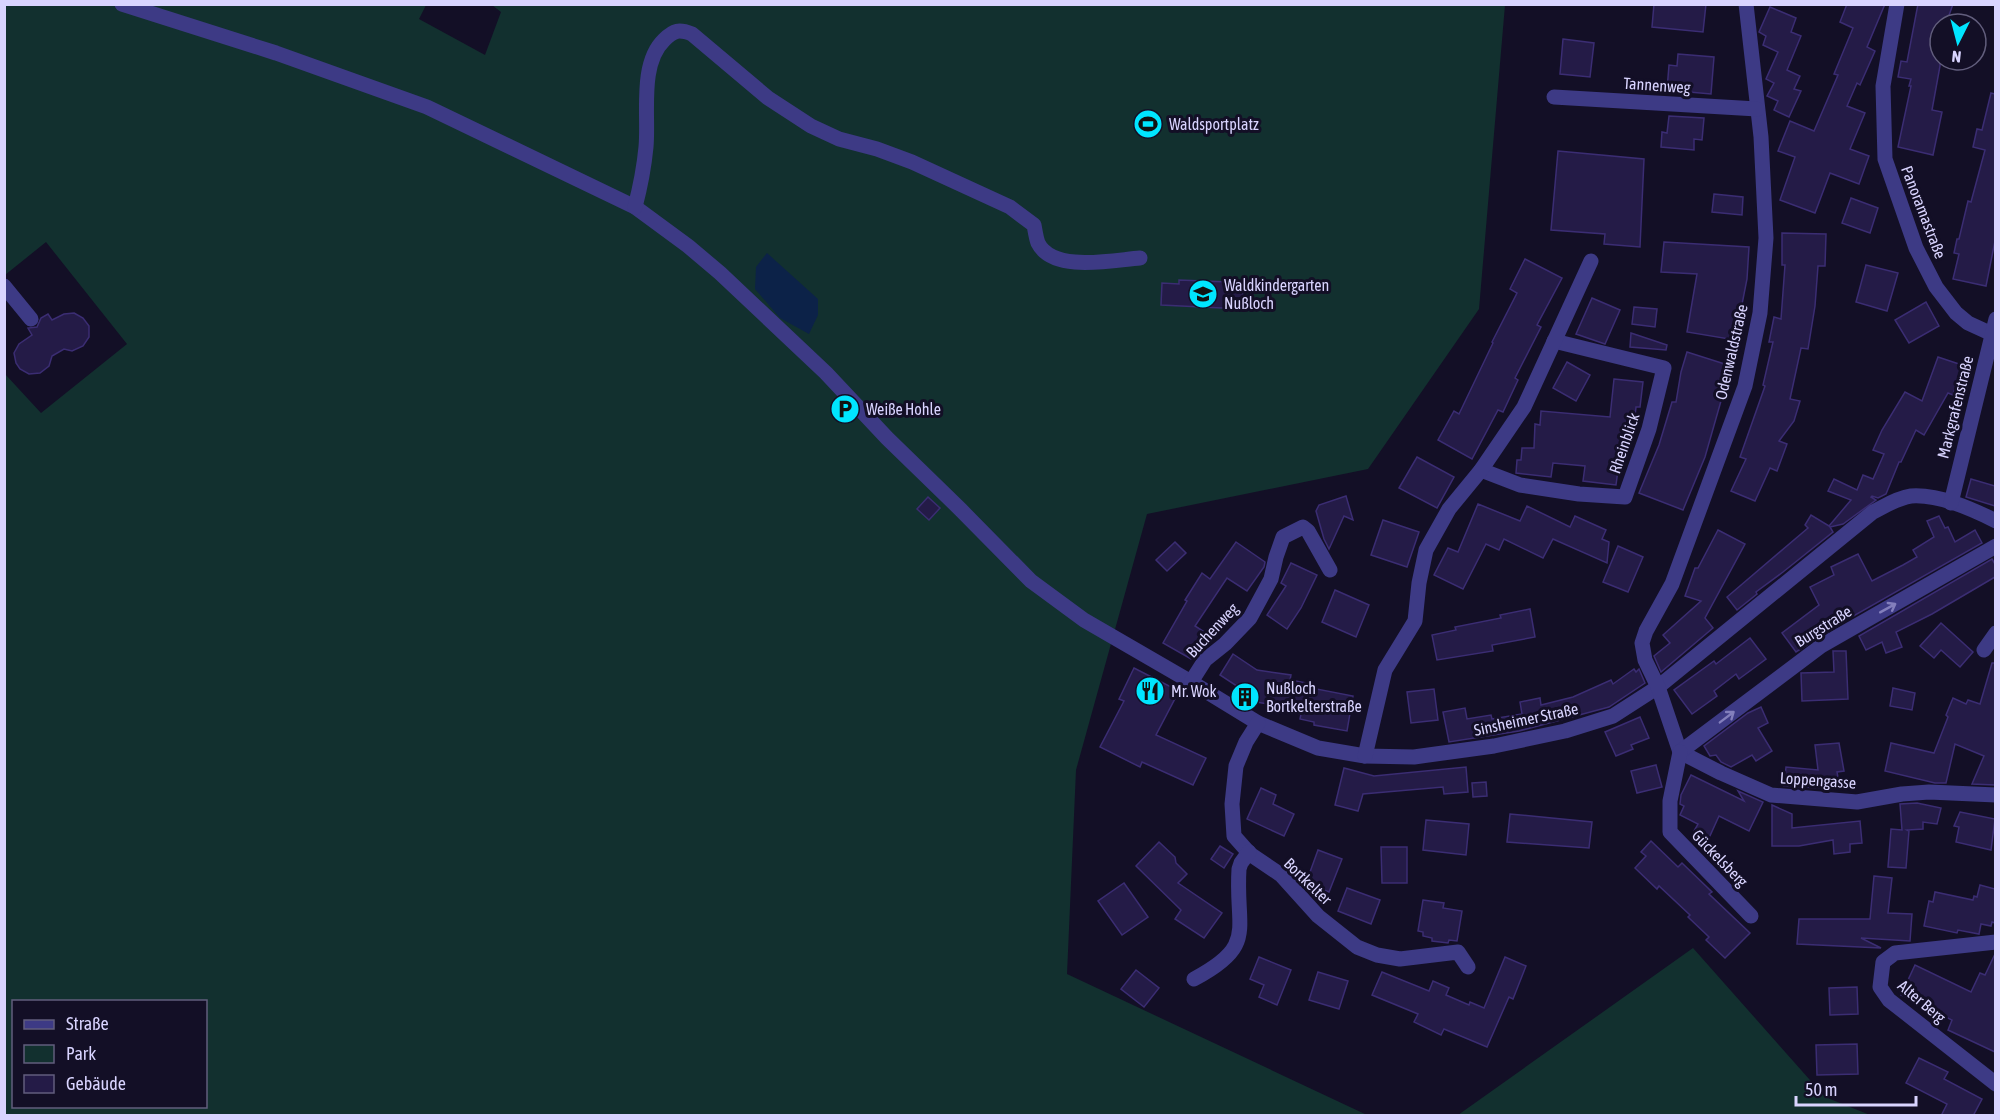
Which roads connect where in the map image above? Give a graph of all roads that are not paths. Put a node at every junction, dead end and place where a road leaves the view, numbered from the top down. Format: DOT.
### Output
graph roads {
  1 [pos="122,4"];
  2 [pos="1746,4"];
  3 [pos="1898,4"];
  4 [pos="1554,97"];
  5 [pos="1757,109"];
  6 [pos="635,207"];
  7 [pos="1140,258"];
  8 [pos="1591,261"];
  9 [pos="4,286"];
  10 [pos="31,319"];
  11 [pos="1995,319"];
  12 [pos="1992,334"];
  13 [pos="1554,341"];
  14 [pos="1481,470"];
  15 [pos="1951,502"];
  16 [pos="1995,522"];
  17 [pos="1995,546"];
  18 [pos="1330,570"];
  19 [pos="1995,633"];
  20 [pos="1984,650"];
  21 [pos="1191,682"];
  22 [pos="1658,687"];
  23 [pos="1258,723"];
  24 [pos="1680,752"];
  25 [pos="1365,756"];
  26 [pos="1995,795"];
  27 [pos="1249,852"];
  28 [pos="1752,916"];
  29 [pos="1995,942"];
  30 [pos="1468,968"];
  31 [pos="1194,979"];
  32 [pos="1995,1084"];
  1 -- 6 [label="street, Sinsheimer Straße"];
  2 -- 5 [label="street, Odenwaldstraße"];
  3 -- 12 [label="street, Panoramastraße"];
  4 -- 5 [label="street, Tannenweg"];
  5 -- 22 [label="street, Odenwaldstraße"];
  6 -- 7 [label="street"];
  6 -- 21 [label="street, Sinsheimer Straße"];
  8 -- 13 [label="street"];
  9 -- 10 [label="street"];
  11 -- 12 [label="street, Markgrafenstraße"];
  12 -- 15 [label="street, Markgrafenstraße"];
  13 -- 14 [label="street"];
  13 -- 14 [label="street, Rheinblick"];
  14 -- 25 [label="street"];
  15 -- 16 [label="street, Sinsheimer Straße"];
  15 -- 22 [label="street, Sinsheimer Straße"];
  24 -- 17 [label="street, Burgstraße, one-way"];
  18 -- 21 [label="street, Buchenweg"];
  19 -- 20 [label="street"];
  21 -- 23 [label="street, Sinsheimer Straße"];
  22 -- 24 [label="street"];
  22 -- 25 [label="street, Sinsheimer Straße"];
  23 -- 25 [label="street, Sinsheimer Straße"];
  23 -- 27 [label="street, Bortkelter"];
  24 -- 26 [label="street, Loppengasse"];
  24 -- 28 [label="street, Gückelsberg"];
  27 -- 30 [label="street, Bortkelter"];
  27 -- 31 [label="street"];
  29 -- 32 [label="street, Alter Berg"];
}
